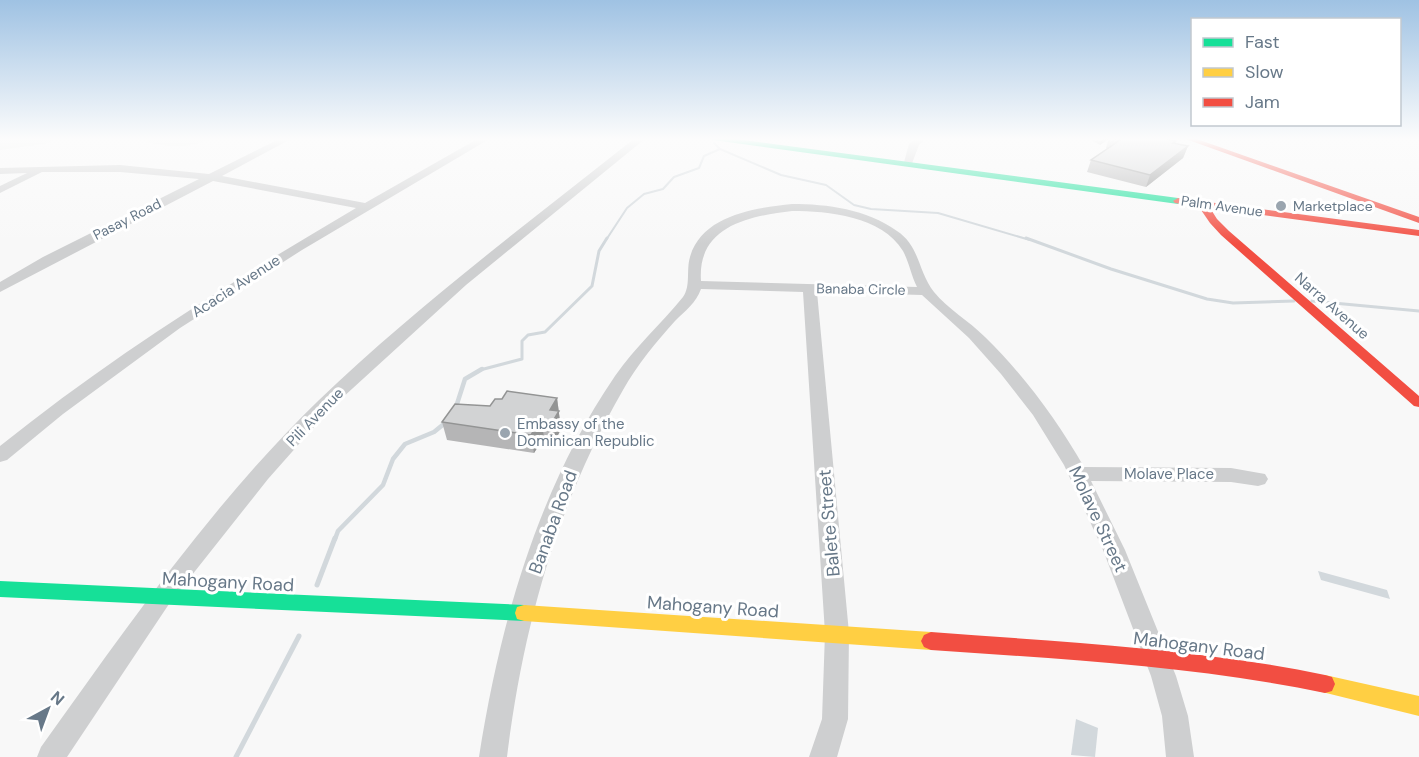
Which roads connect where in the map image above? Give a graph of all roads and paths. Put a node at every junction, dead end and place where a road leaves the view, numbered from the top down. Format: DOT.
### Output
graph roads {
  1 [pos="35,173"];
  2 [pos="179,173"];
  3 [pos="218,173"];
  4 [pos="426,173"];
  5 [pos="597,173"];
  6 [pos="978,173"];
  7 [pos="1287,173"];
  8 [pos="211,177"];
  9 [pos="0,190"];
  10 [pos="1202,203"];
  11 [pos="1217,205"];
  12 [pos="368,207"];
  13 [pos="1419,220"];
  14 [pos="1416,232"];
  15 [pos="1225,233"];
  16 [pos="695,285"];
  17 [pos="0,288"];
  18 [pos="810,288"];
  19 [pos="926,291"];
  20 [pos="1419,403"];
  21 [pos="0,456"];
  22 [pos="1081,474"];
  23 [pos="1258,478"];
  24 [pos="0,589"];
  25 [pos="160,597"];
  26 [pos="522,613"];
  27 [pos="837,633"];
  28 [pos="1155,657"];
  29 [pos="1419,706"];
  30 [pos="51,757"];
  31 [pos="493,757"];
  32 [pos="823,757"];
  33 [pos="1180,757"];
  1 -- 9 [label="street"];
  2 -- 8 [label="street"];
  3 -- 8 [label="street, Pasay Road"];
  4 -- 12 [label="street, Acacia Avenue"];
  5 -- 25 [label="street, Pili Avenue"];
  6 -- 10 [label="street, Palm Avenue"];
  7 -- 13 [label="street"];
  8 -- 12 [label="street"];
  8 -- 17 [label="street, Pasay Road"];
  10 -- 11 [label="street, Palm Avenue"];
  10 -- 15 [label="street, Narra Avenue"];
  11 -- 14 [label="street, Palm Avenue"];
  11 -- 15 [label="street"];
  12 -- 21 [label="street, Acacia Avenue"];
  15 -- 20 [label="street, Narra Avenue"];
  16 -- 18 [label="street, Banaba Circle"];
  16 -- 19 [label="street, Banaba Circle"];
  16 -- 26 [label="street, Banaba Road"];
  18 -- 19 [label="street, Banaba Circle"];
  18 -- 27 [label="street, Balete Street"];
  19 -- 22 [label="street, Molave Street"];
  22 -- 23 [label="street, Molave Place"];
  22 -- 28 [label="street, Molave Street"];
  24 -- 25 [label="street, Mahogany Road"];
  25 -- 26 [label="street, Mahogany Road"];
  25 -- 30 [label="street, Pili Avenue"];
  26 -- 27 [label="street, Mahogany Road"];
  26 -- 31 [label="street, Banaba Road"];
  27 -- 28 [label="street, Mahogany Road"];
  27 -- 32 [label="street, Balete Street"];
  28 -- 29 [label="street, Mahogany Road"];
  28 -- 33 [label="street, Molave Street"];
}
